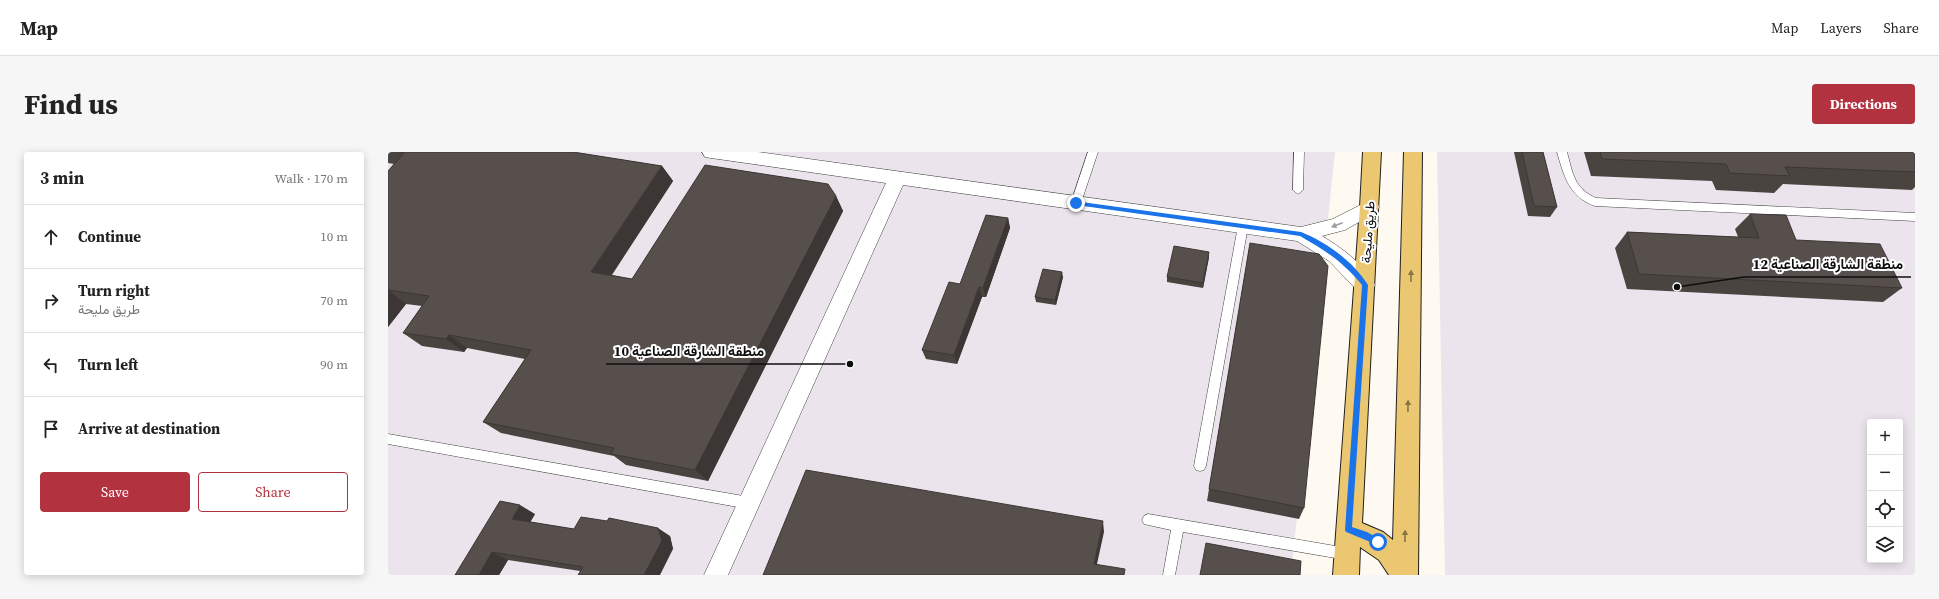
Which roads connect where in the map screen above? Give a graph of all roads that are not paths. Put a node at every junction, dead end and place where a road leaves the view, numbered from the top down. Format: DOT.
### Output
graph roads {
  1 [pos="711,152"];
  2 [pos="1093,152"];
  3 [pos="1299,152"];
  4 [pos="1372,152"];
  5 [pos="1413,152"];
  6 [pos="1562,152"];
  7 [pos="897,178"];
  8 [pos="1298,190"];
  9 [pos="1076,203"];
  10 [pos="1370,207"];
  11 [pos="1915,217"];
  12 [pos="1243,226"];
  13 [pos="1301,234"];
  14 [pos="1365,285"];
  15 [pos="388,439"];
  16 [pos="1200,466"];
  17 [pos="749,503"];
  18 [pos="1148,520"];
  19 [pos="1178,525"];
  20 [pos="1349,530"];
  21 [pos="1347,554"];
  22 [pos="716,575"];
  23 [pos="1169,575"];
  24 [pos="1346,575"];
  25 [pos="1403,575"];
  1 -- 7 [label="street"];
  2 -- 9 [label="lane"];
  3 -- 8 [label="lane"];
  4 -- 10 [label="main road, طريق مليحة"];
  25 -- 5 [label="main road, one-way"];
  6 -- 11 [label="lane"];
  7 -- 9 [label="street"];
  7 -- 17 [label="street"];
  9 -- 12 [label="street"];
  10 -- 13 [label="street, one-way"];
  10 -- 14 [label="main road, طريق مليحة"];
  12 -- 13 [label="street"];
  12 -- 16 [label="lane"];
  13 -- 14 [label="street"];
  14 -- 20 [label="main road, طريق مليحة"];
  15 -- 17 [label="lane"];
  17 -- 22 [label="street"];
  18 -- 19 [label="lane"];
  19 -- 21 [label="lane"];
  19 -- 23 [label="lane"];
  20 -- 21 [label="main road, طريق مليحة"];
  20 -- 25 [label="main road"];
  21 -- 24 [label="main road, طريق مليحة"];
}
